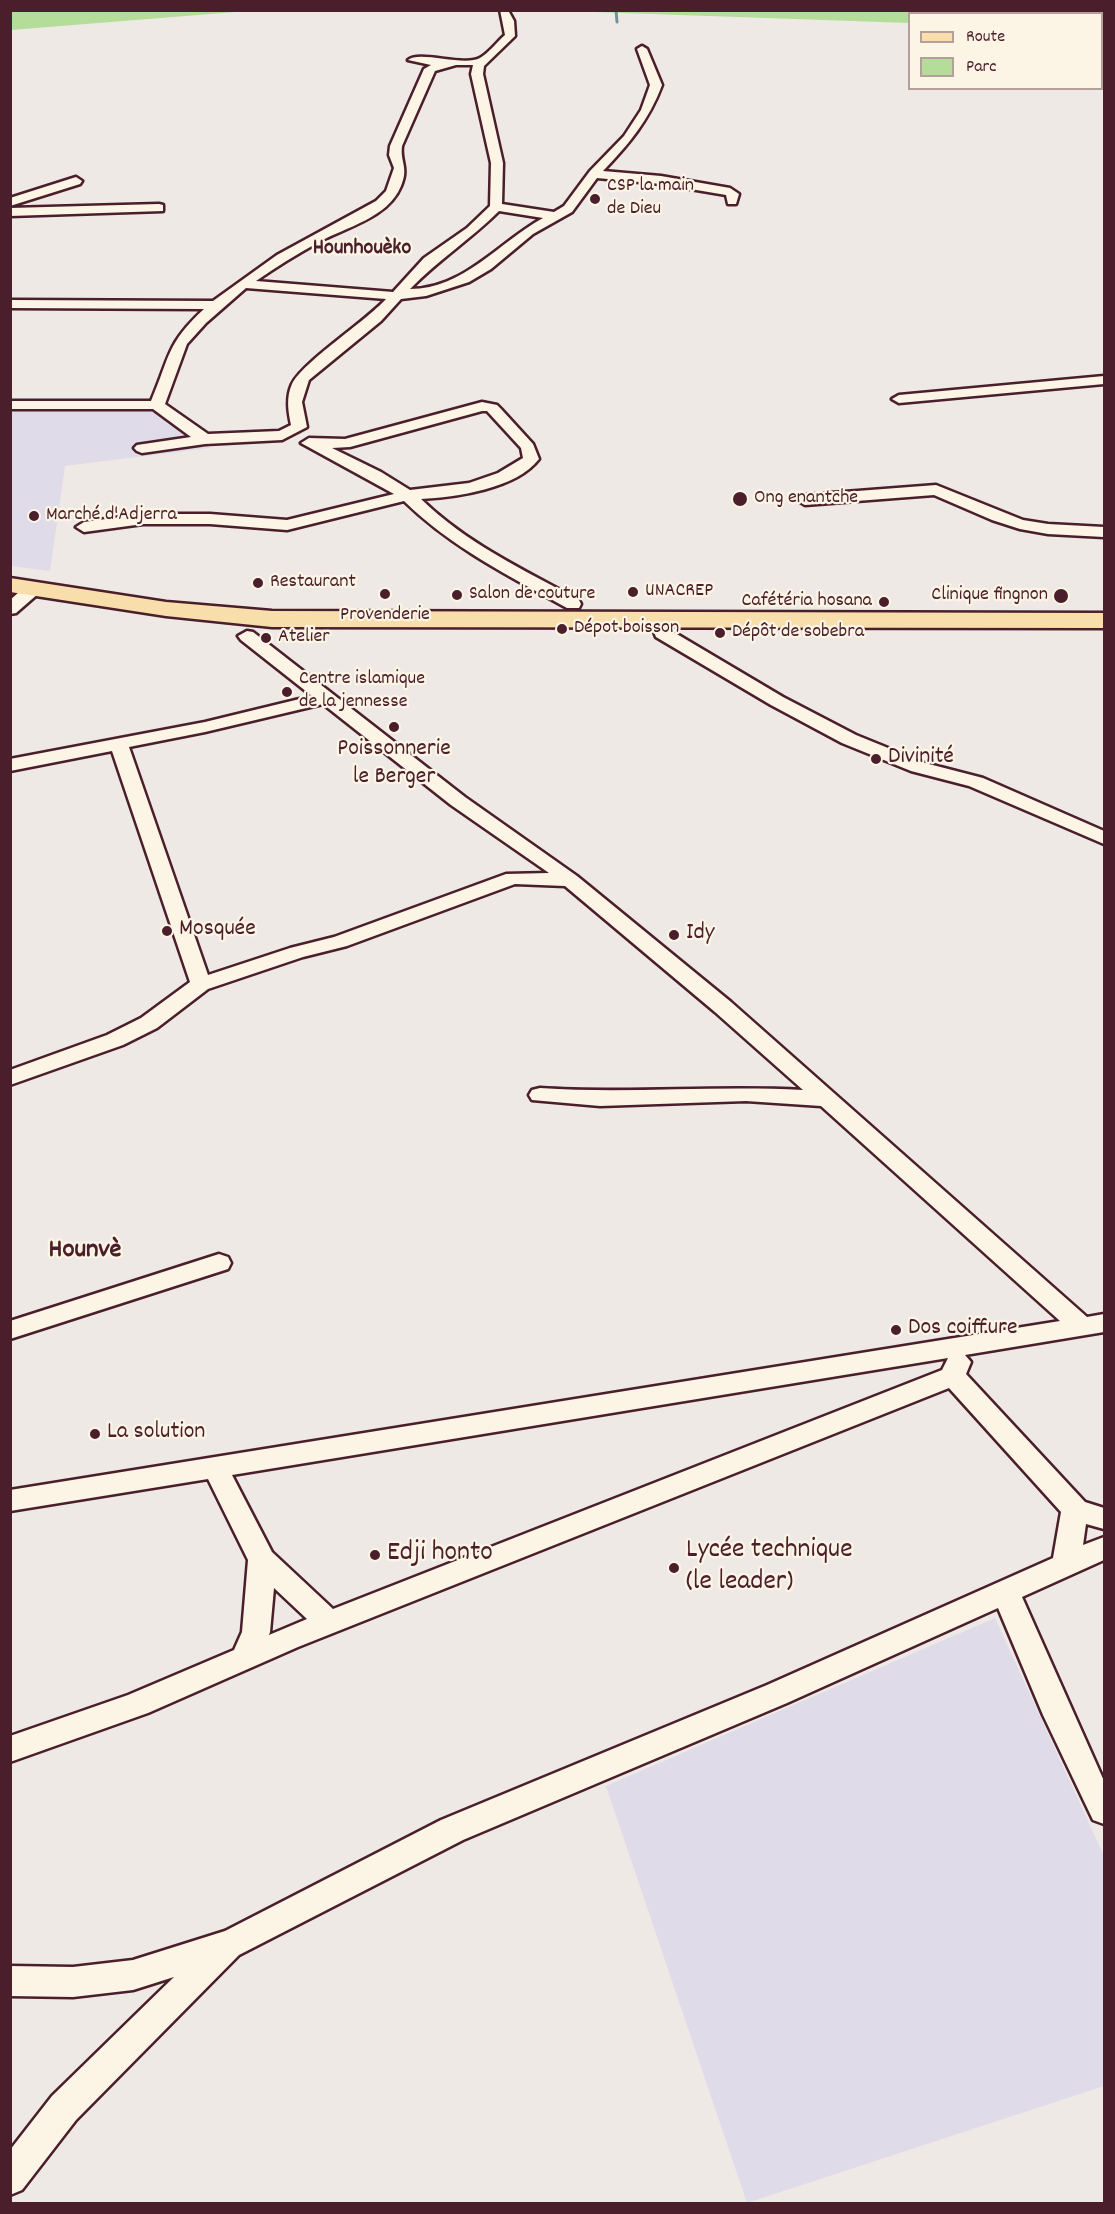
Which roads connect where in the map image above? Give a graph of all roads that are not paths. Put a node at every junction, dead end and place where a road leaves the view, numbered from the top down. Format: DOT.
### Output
graph roads {
  1 [pos="504,12"];
  2 [pos="642,50"];
  3 [pos="413,60"];
  4 [pos="483,62"];
  5 [pos="447,64"];
  6 [pos="594,174"];
  7 [pos="76,181"];
  8 [pos="732,201"];
  9 [pos="10,202"];
  10 [pos="496,207"];
  11 [pos="159,208"];
  12 [pos="10,212"];
  13 [pos="557,216"];
  14 [pos="244,284"];
  15 [pos="400,294"];
  16 [pos="10,304"];
  17 [pos="219,305"];
  18 [pos="1104,380"];
  19 [pos="899,399"];
  20 [pos="10,405"];
  21 [pos="157,405"];
  22 [pos="282,435"];
  23 [pos="206,439"];
  24 [pos="309,443"];
  25 [pos="142,448"];
  26 [pos="407,495"];
  27 [pos="805,500"];
  28 [pos="1104,517"];
  29 [pos="84,527"];
  30 [pos="1069,530"];
  31 [pos="1104,532"];
  32 [pos="10,571"];
  33 [pos="22,587"];
  34 [pos="573,604"];
  35 [pos="1104,607"];
  36 [pos="10,609"];
  37 [pos="659,621"];
  38 [pos="1104,621"];
  39 [pos="247,636"];
  40 [pos="325,698"];
  41 [pos="119,745"];
  42 [pos="10,765"];
  43 [pos="1104,838"];
  44 [pos="524,845"];
  45 [pos="513,878"];
  46 [pos="570,880"];
  47 [pos="201,984"];
  48 [pos="10,1078"];
  49 [pos="540,1095"];
  50 [pos="824,1099"];
  51 [pos="219,1263"];
  52 [pos="1094,1325"];
  53 [pos="10,1330"];
  54 [pos="964,1347"];
  55 [pos="953,1376"];
  56 [pos="215,1467"];
  57 [pos="10,1501"];
  58 [pos="1075,1509"];
  59 [pos="1104,1519"];
  60 [pos="1104,1548"];
  61 [pos="262,1560"];
  62 [pos="1066,1566"];
  63 [pos="1006,1593"];
  64 [pos="330,1624"];
  65 [pos="244,1658"];
  66 [pos="10,1749"];
  67 [pos="1104,1811"];
  68 [pos="232,1943"];
  69 [pos="10,1981"];
  70 [pos="10,2178"];
  1 -- 4 [label="street"];
  2 -- 6 [label="street"];
  3 -- 5 [label="street"];
  4 -- 5 [label="street"];
  4 -- 10 [label="street"];
  5 -- 14 [label="street"];
  6 -- 8 [label="street"];
  6 -- 13 [label="street"];
  7 -- 9 [label="street"];
  10 -- 13 [label="street"];
  10 -- 15 [label="street"];
  11 -- 12 [label="street"];
  13 -- 15 [label="street"];
  14 -- 15 [label="street"];
  14 -- 17 [label="street"];
  15 -- 22 [label="street"];
  16 -- 17 [label="street"];
  17 -- 21 [label="street"];
  18 -- 19 [label="street"];
  20 -- 21 [label="street"];
  21 -- 23 [label="street"];
  22 -- 23 [label="street"];
  22 -- 24 [label="street"];
  23 -- 25 [label="street"];
  24 -- 26 [label="street"];
  24 -- 26 [label="street"];
  26 -- 29 [label="street"];
  26 -- 34 [label="street"];
  27 -- 30 [label="street"];
  28 -- 30 [label="street"];
  30 -- 31 [label="street"];
  32 -- 34 [label="main road"];
  33 -- 36 [label="street"];
  33 -- 37 [label="main road"];
  34 -- 35 [label="main road"];
  37 -- 38 [label="main road"];
  37 -- 43 [label="street"];
  39 -- 40 [label="street"];
  40 -- 41 [label="street"];
  40 -- 44 [label="street"];
  41 -- 42 [label="street"];
  41 -- 47 [label="street"];
  44 -- 45 [label="street"];
  44 -- 46 [label="street"];
  45 -- 46 [label="street"];
  45 -- 47 [label="street"];
  46 -- 50 [label="street"];
  47 -- 48 [label="street"];
  49 -- 50 [label="street"];
  50 -- 52 [label="street"];
  51 -- 53 [label="street"];
  52 -- 54 [label="street"];
  54 -- 55 [label="street"];
  54 -- 56 [label="street"];
  55 -- 58 [label="street"];
  55 -- 64 [label="street"];
  56 -- 57 [label="street"];
  56 -- 61 [label="street"];
  58 -- 59 [label="street"];
  58 -- 62 [label="street"];
  60 -- 62 [label="street"];
  61 -- 64 [label="street"];
  61 -- 65 [label="street"];
  62 -- 63 [label="street"];
  63 -- 67 [label="street"];
  63 -- 68 [label="street"];
  64 -- 65 [label="street"];
  65 -- 66 [label="street"];
  68 -- 69 [label="street"];
  68 -- 70 [label="street"];
}
